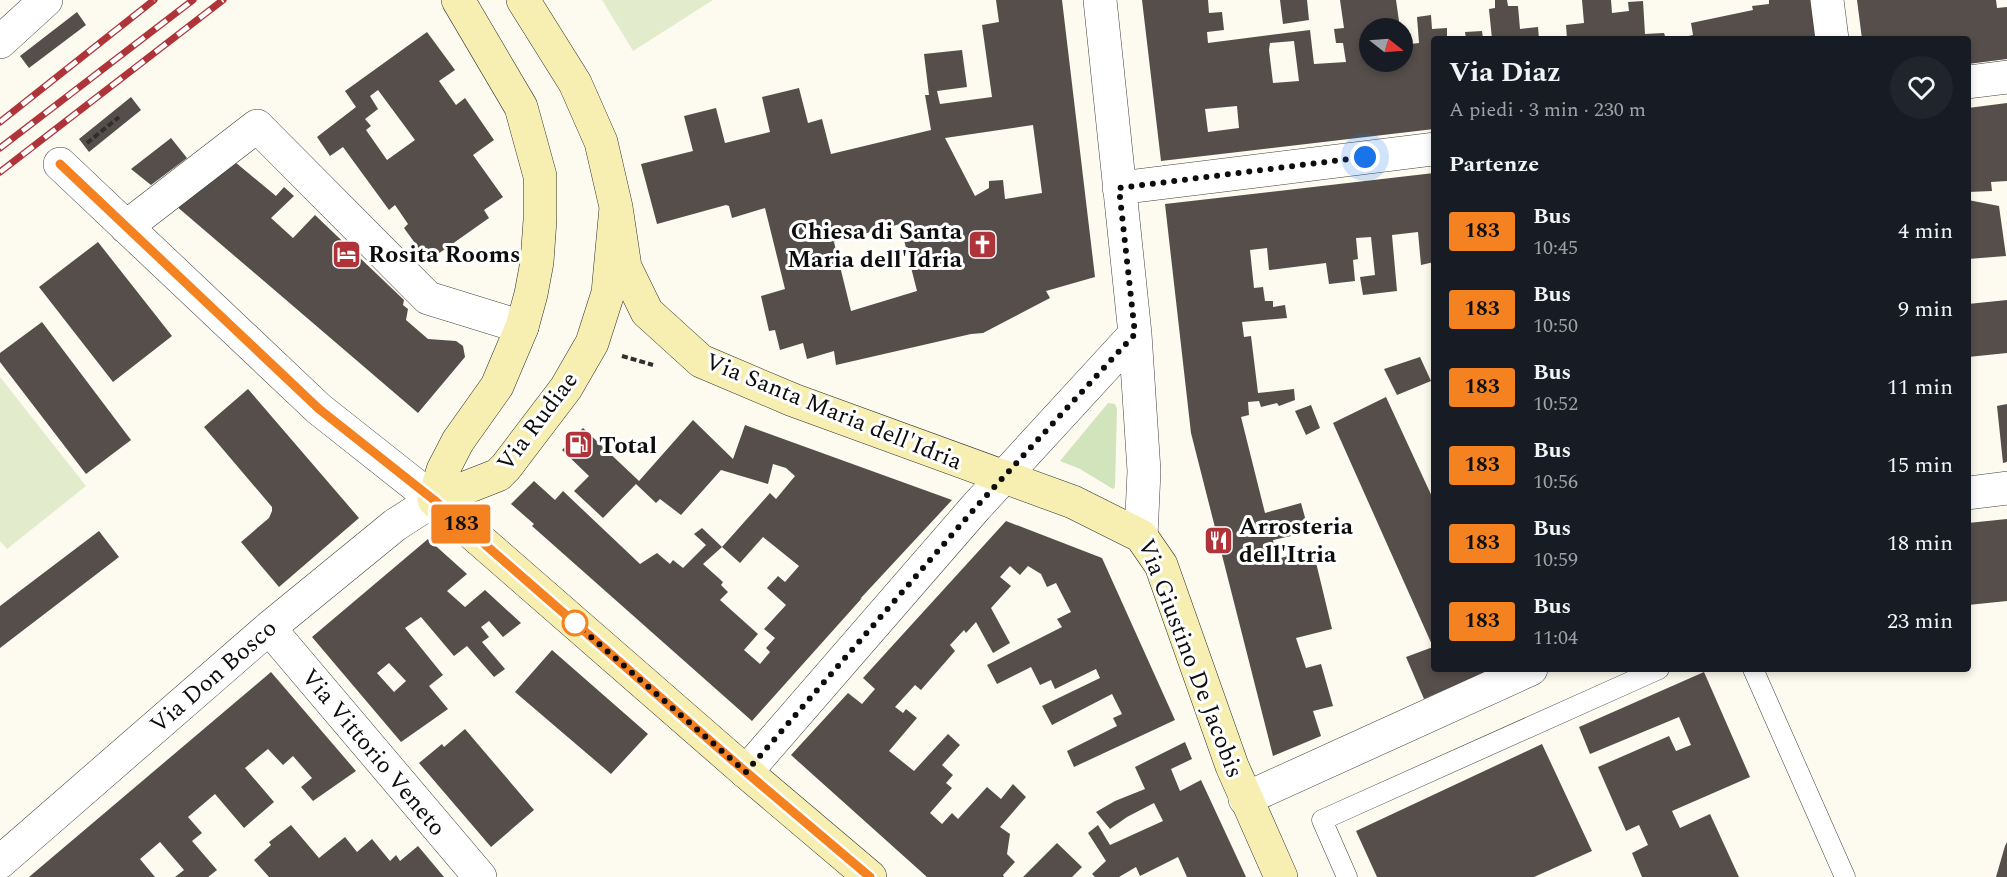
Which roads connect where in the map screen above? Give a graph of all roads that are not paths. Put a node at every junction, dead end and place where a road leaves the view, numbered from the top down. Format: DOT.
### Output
graph roads {
  1 [pos="46,0"];
  2 [pos="458,0"];
  3 [pos="524,0"];
  4 [pos="1100,0"];
  5 [pos="1827,0"];
  6 [pos="1832,36"];
  7 [pos="0,42"];
  8 [pos="2007,77"];
  9 [pos="1971,82"];
  10 [pos="1431,148"];
  11 [pos="72,155"];
  12 [pos="1119,188"];
  13 [pos="616,207"];
  14 [pos="126,227"];
  15 [pos="522,327"];
  16 [pos="1135,334"];
  17 [pos="1004,478"];
  18 [pos="2007,488"];
  19 [pos="1971,493"];
  20 [pos="434,500"];
  21 [pos="1141,536"];
  22 [pos="268,628"];
  23 [pos="1524,672"];
  24 [pos="1652,672"];
  25 [pos="1754,672"];
  26 [pos="746,772"];
  27 [pos="1245,799"];
  28 [pos="0,862"];
  29 [pos="480,877"];
  30 [pos="870,877"];
  31 [pos="1281,877"];
  32 [pos="1347,877"];
  33 [pos="1845,877"];
  1 -- 7 [label="street"];
  2 -- 15 [label="main road"];
  3 -- 13 [label="main road, Via Rudiae"];
  4 -- 12 [label="street, Via Giustino De Jacobis"];
  5 -- 6 [label="street"];
  8 -- 9 [label="street"];
  10 -- 12 [label="street"];
  11 -- 14 [label="street"];
  12 -- 16 [label="street, Via Giustino De Jacobis"];
  13 -- 17 [label="main road, Via Santa Maria dell'Idria"];
  13 -- 20 [label="main road, Via Rudiae"];
  14 -- 15 [label="street"];
  14 -- 20 [label="street"];
  15 -- 20 [label="main road"];
  16 -- 17 [label="street"];
  16 -- 21 [label="street, Via Giustino De Jacobis"];
  17 -- 21 [label="main road, Via Santa Maria dell'Idria"];
  17 -- 26 [label="street"];
  18 -- 19 [label="street"];
  20 -- 22 [label="street, Via Don Bosco"];
  20 -- 26 [label="main road"];
  21 -- 27 [label="main road, Via Giustino De Jacobis"];
  22 -- 28 [label="street, Via Don Bosco"];
  22 -- 29 [label="street, Via Vittorio Veneto"];
  23 -- 27 [label="street"];
  24 -- 32 [label="lane"];
  25 -- 33 [label="lane"];
  26 -- 30 [label="main road"];
  27 -- 31 [label="main road, Via Giustino De Jacobis"];
}
